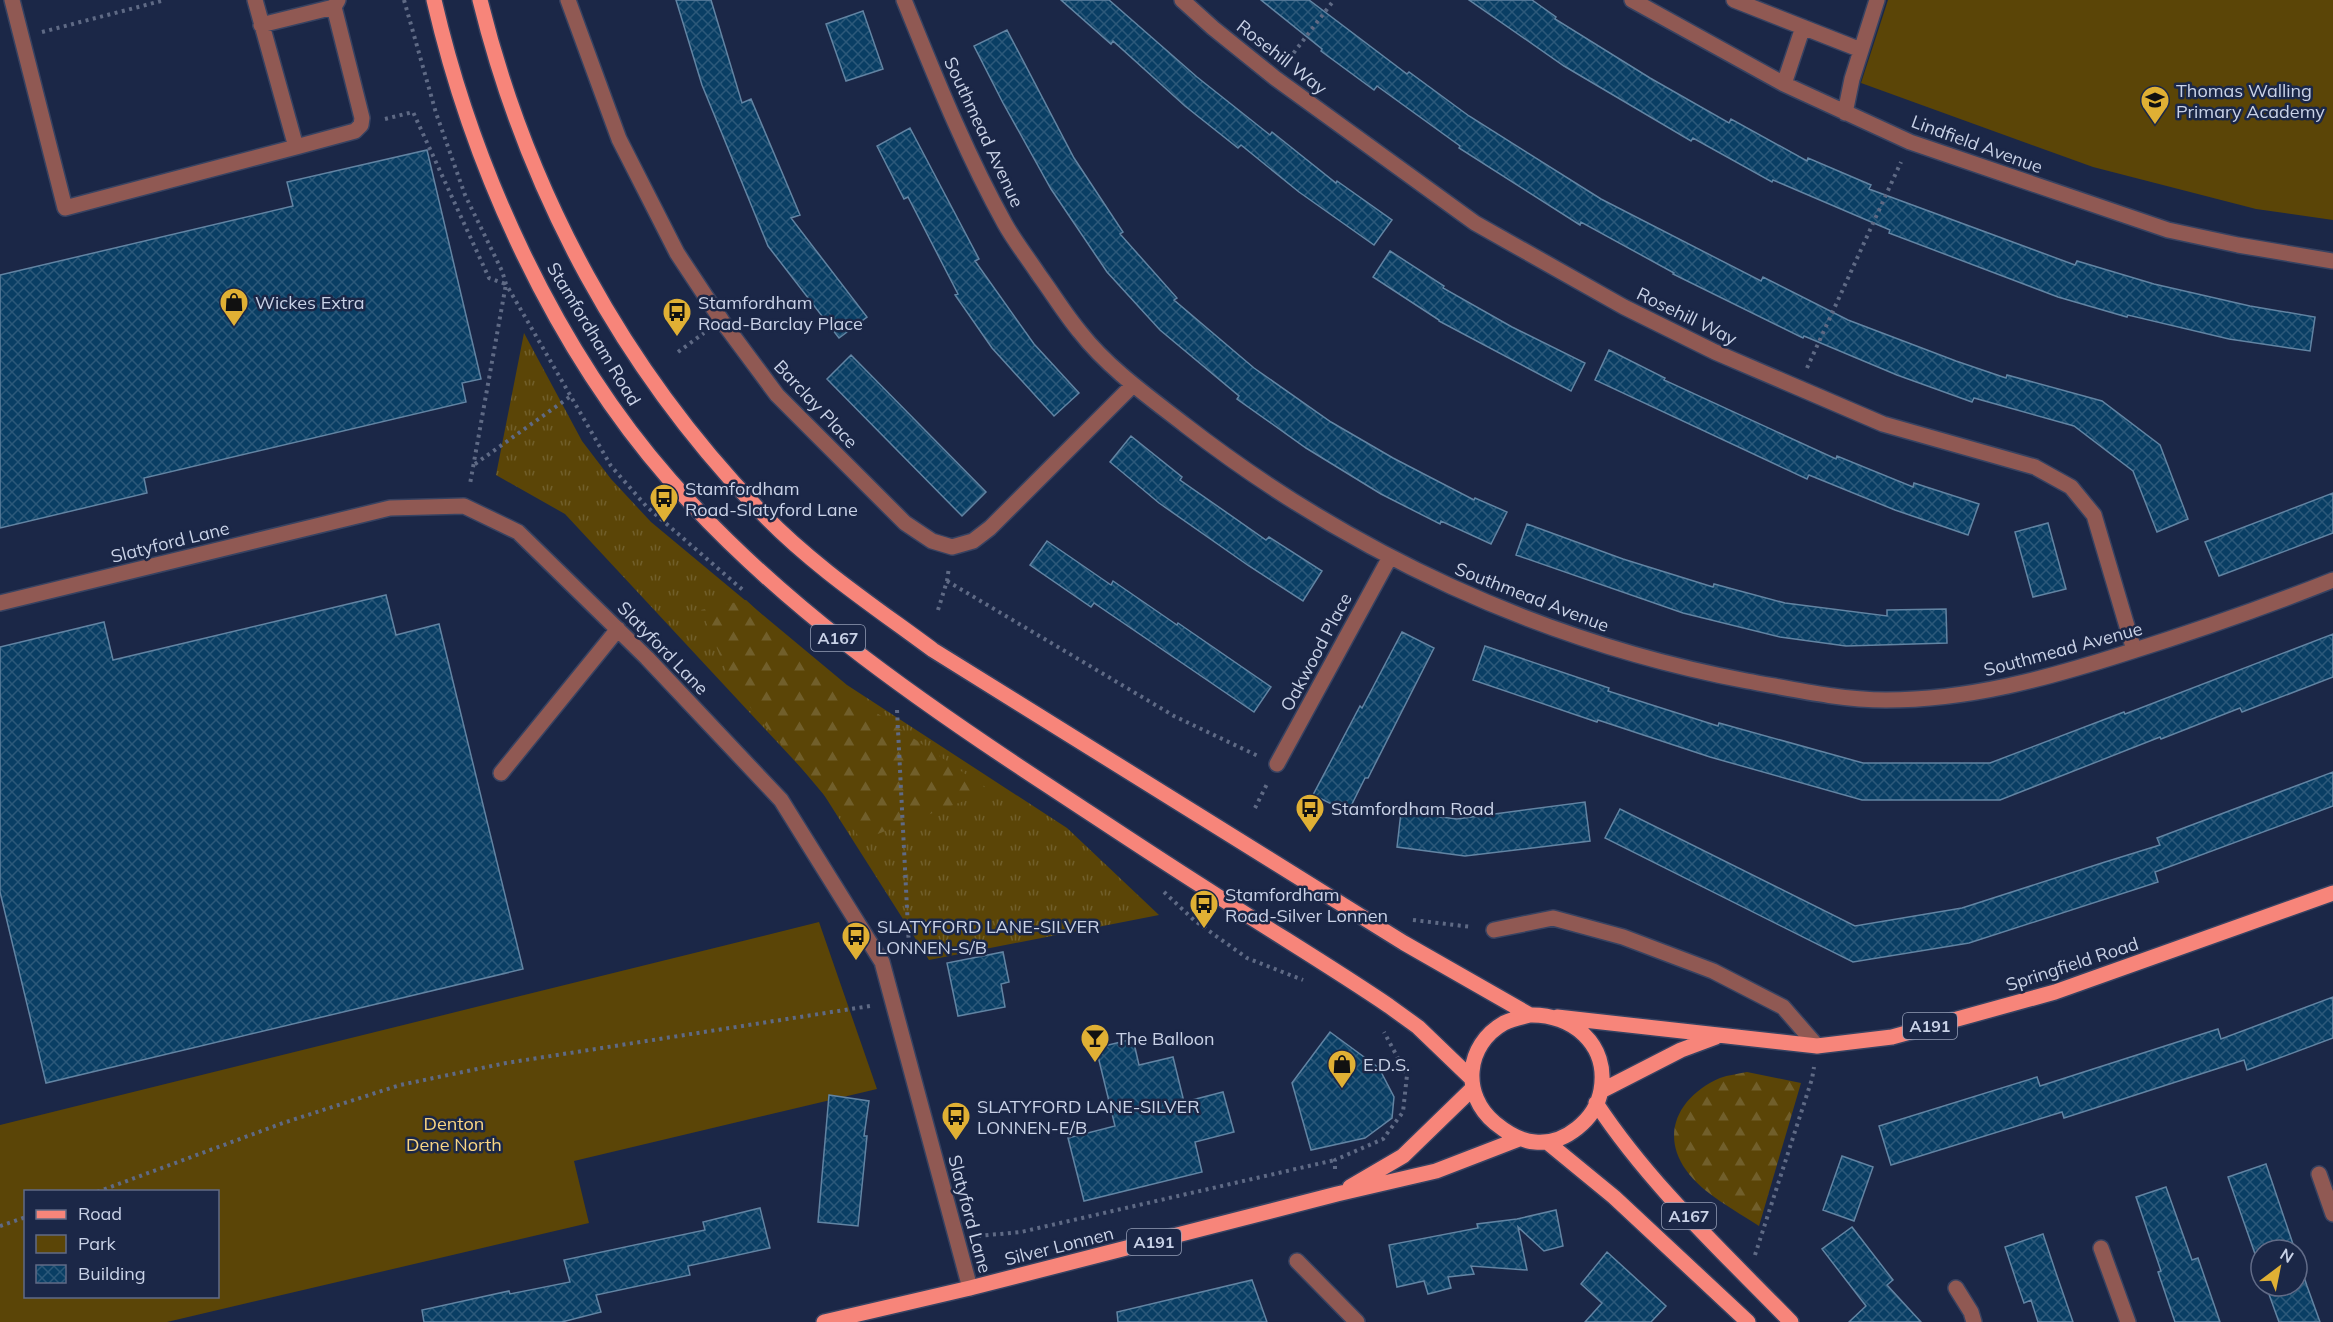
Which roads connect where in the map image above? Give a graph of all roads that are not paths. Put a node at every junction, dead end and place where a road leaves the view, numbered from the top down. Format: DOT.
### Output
graph roads {
  1 [pos="12,0"];
  2 [pos="255,0"];
  3 [pos="434,0"];
  4 [pos="480,0"];
  5 [pos="568,0"];
  6 [pos="904,0"];
  7 [pos="1182,0"];
  8 [pos="1632,0"];
  9 [pos="1734,0"];
  10 [pos="1877,0"];
  11 [pos="336,4"];
  12 [pos="261,25"];
  13 [pos="1803,27"];
  14 [pos="1861,50"];
  15 [pos="1784,84"];
  16 [pos="1845,113"];
  17 [pos="296,147"];
  18 [pos="2333,261"];
  19 [pos="1133,385"];
  20 [pos="1390,557"];
  21 [pos="2333,580"];
  22 [pos="0,603"];
  23 [pos="618,629"];
  24 [pos="2134,650"];
  25 [pos="1278,764"];
  26 [pos="501,773"];
  27 [pos="2333,893"];
  28 [pos="1494,930"];
  29 [pos="1530,1015"];
  30 [pos="1557,1017"];
  31 [pos="1719,1036"];
  32 [pos="1817,1046"];
  33 [pos="1471,1083"];
  34 [pos="1599,1097"];
  35 [pos="1519,1139"];
  36 [pos="1547,1142"];
  37 [pos="2319,1174"];
  38 [pos="1337,1194"];
  39 [pos="2333,1214"];
  40 [pos="2101,1248"];
  41 [pos="1297,1261"];
  42 [pos="970,1288"];
  43 [pos="1956,1288"];
  44 [pos="824,1322"];
  45 [pos="1357,1322"];
  46 [pos="1748,1322"];
  47 [pos="1791,1322"];
  48 [pos="1974,1322"];
  49 [pos="2128,1322"];
  1 -- 17 [label="street"];
  2 -- 12 [label="street"];
  3 -- 33 [label="main road, Stamfordham Road / A167"];
  4 -- 29 [label="main road, Stamfordham Road / A167"];
  5 -- 19 [label="street, Barclay Place"];
  6 -- 19 [label="street, Southmead Avenue"];
  7 -- 24 [label="street, Rosehill Way"];
  8 -- 15 [label="street, Lindfield Avenue"];
  9 -- 13 [label="street"];
  10 -- 14 [label="street"];
  11 -- 12 [label="street"];
  11 -- 17 [label="street"];
  12 -- 17 [label="street"];
  13 -- 14 [label="street"];
  13 -- 15 [label="street"];
  14 -- 16 [label="street"];
  15 -- 16 [label="street, Lindfield Avenue"];
  16 -- 18 [label="street, Lindfield Avenue"];
  19 -- 20 [label="street, Southmead Avenue"];
  20 -- 24 [label="street, Southmead Avenue"];
  20 -- 25 [label="street, Oakwood Place"];
  21 -- 24 [label="street, Southmead Avenue"];
  22 -- 23 [label="street, Slatyford Lane"];
  23 -- 26 [label="street"];
  23 -- 42 [label="street, Slatyford Lane"];
  27 -- 32 [label="main road, Springfield Road / A191"];
  28 -- 32 [label="street"];
  29 -- 30 [label="main road"];
  29 -- 33 [label="main road"];
  30 -- 31 [label="main road, Springfield Road / A191"];
  30 -- 34 [label="main road"];
  31 -- 32 [label="main road, Springfield Road / A191"];
  31 -- 34 [label="main road, Springfield Road / A191"];
  33 -- 35 [label="main road"];
  33 -- 38 [label="main road, Silver Lonnen / A191"];
  34 -- 36 [label="main road"];
  34 -- 47 [label="main road, A167"];
  35 -- 36 [label="main road"];
  35 -- 38 [label="main road, Silver Lonnen / A191"];
  36 -- 46 [label="main road, A167"];
  37 -- 39 [label="street"];
  38 -- 42 [label="main road, Silver Lonnen / A191"];
  40 -- 49 [label="street"];
  41 -- 45 [label="street"];
  42 -- 44 [label="main road, Silver Lonnen / A191"];
  43 -- 48 [label="street"];
}
